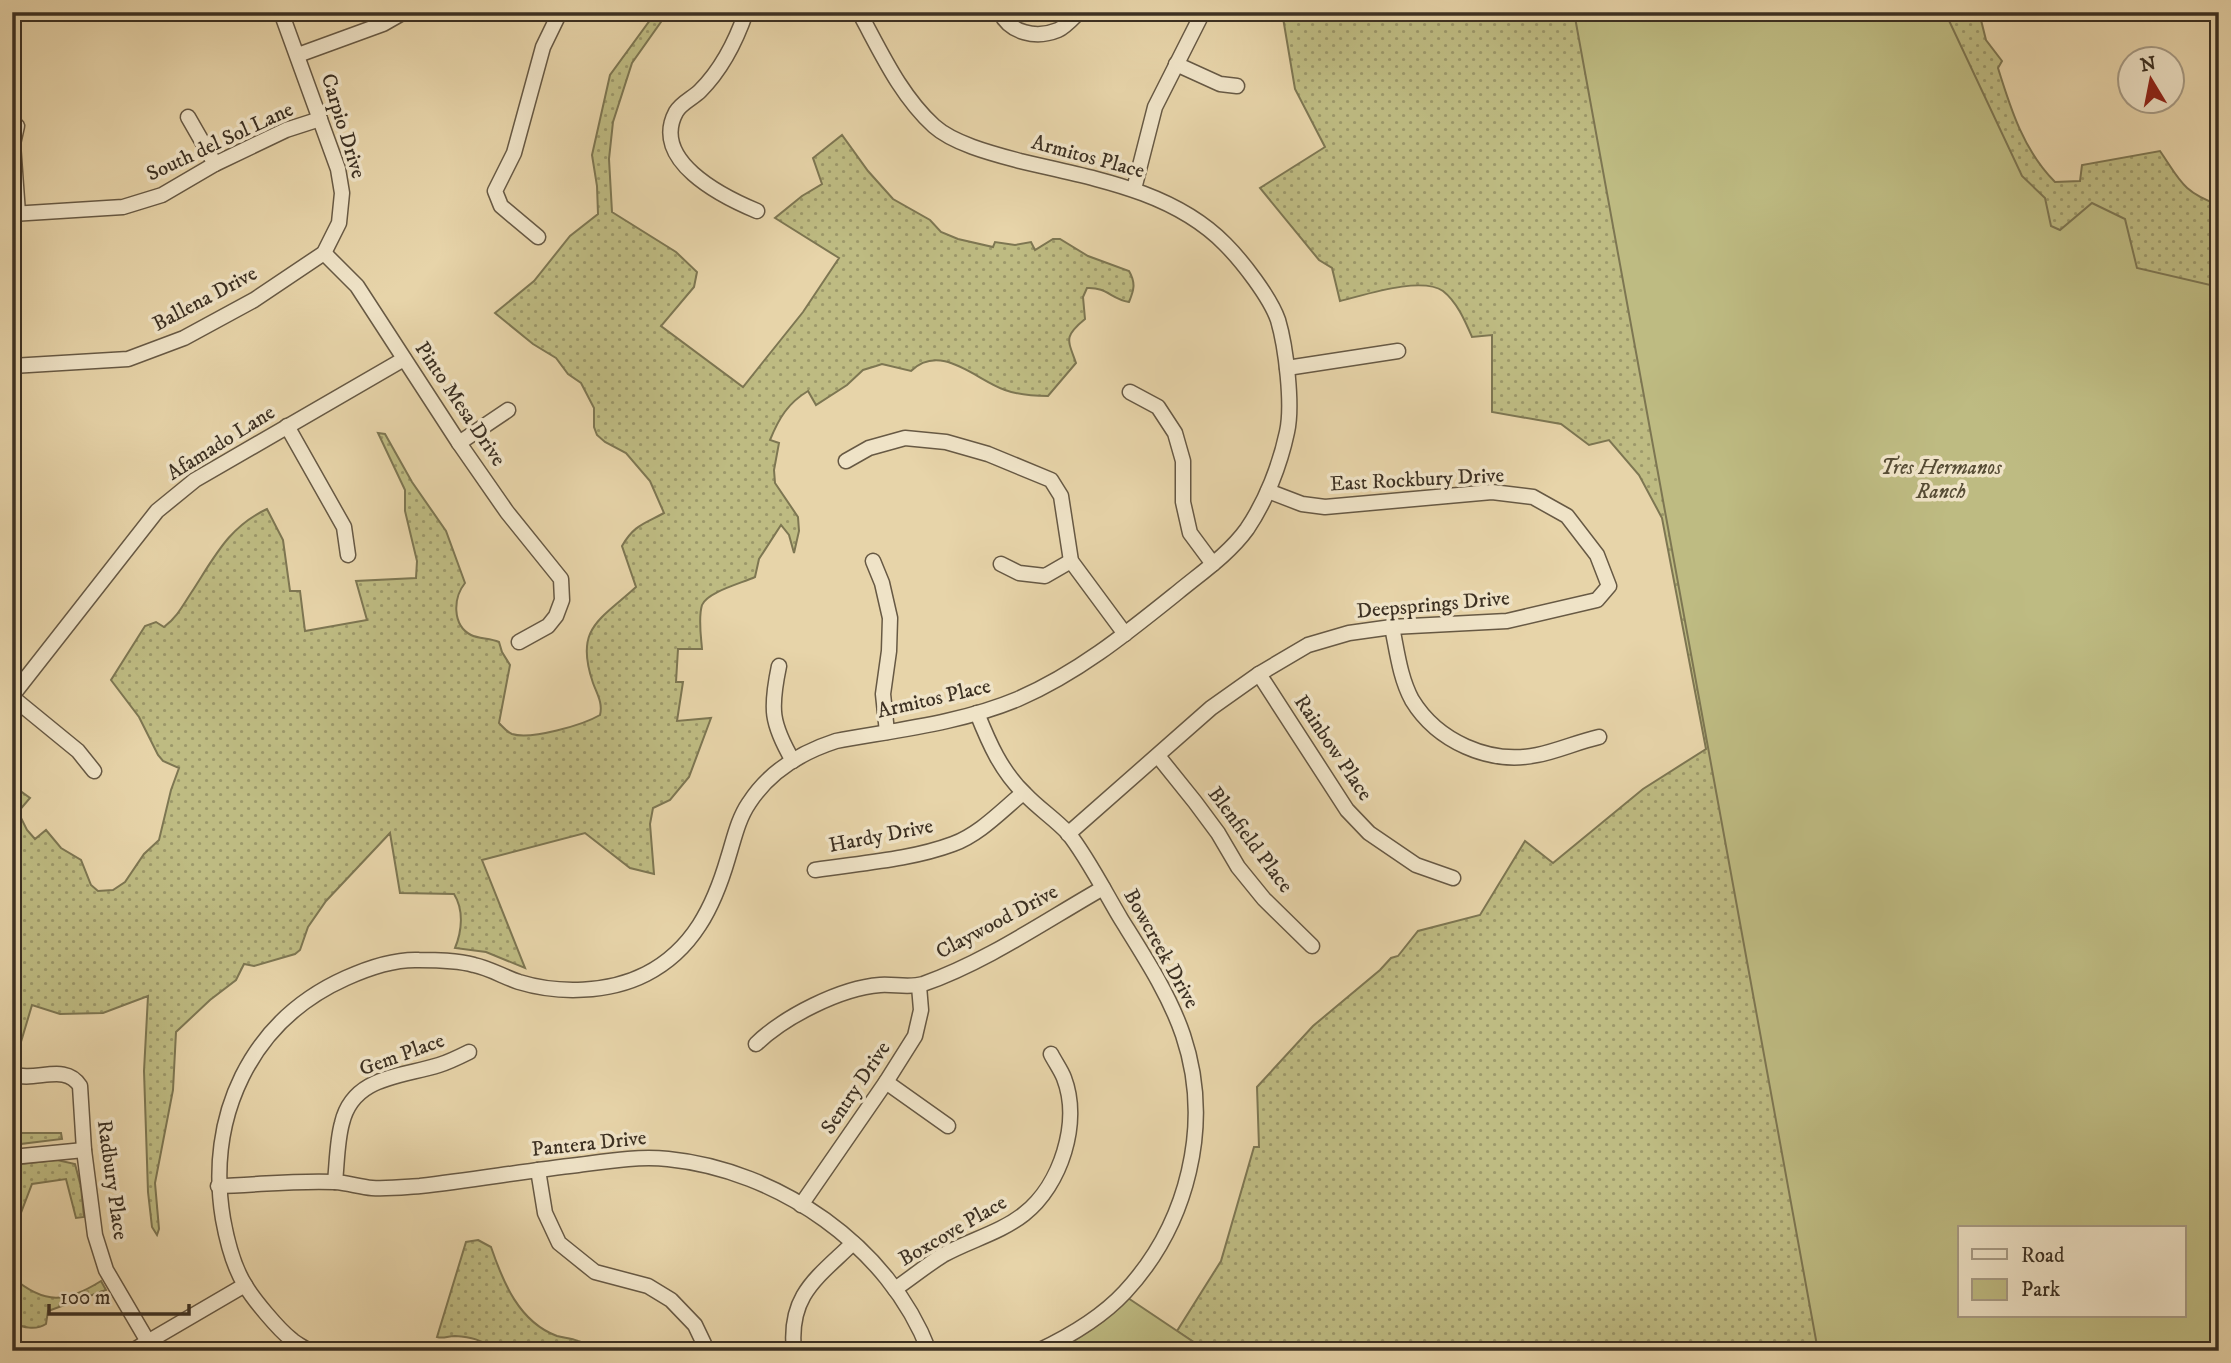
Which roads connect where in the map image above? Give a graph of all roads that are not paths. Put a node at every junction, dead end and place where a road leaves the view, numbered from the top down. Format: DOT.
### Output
graph roads {
  1 [pos="281,12"];
  2 [pos="404,12"];
  3 [pos="560,12"];
  4 [pos="746,12"];
  5 [pos="859,12"];
  6 [pos="1000,12"];
  7 [pos="1079,12"];
  8 [pos="1203,12"];
  9 [pos="298,55"];
  10 [pos="1176,64"];
  11 [pos="1237,86"];
  12 [pos="188,117"];
  13 [pos="320,119"];
  14 [pos="17,126"];
  15 [pos="215,164"];
  16 [pos="1135,189"];
  17 [pos="757,211"];
  18 [pos="15,214"];
  19 [pos="538,237"];
  20 [pos="324,253"];
  21 [pos="1398,351"];
  22 [pos="404,359"];
  23 [pos="12,366"];
  24 [pos="1287,368"];
  25 [pos="1130,392"];
  26 [pos="508,410"];
  27 [pos="287,426"];
  28 [pos="459,443"];
  29 [pos="846,461"];
  30 [pos="1268,491"];
  31 [pos="348,555"];
  32 [pos="873,561"];
  33 [pos="1071,561"];
  34 [pos="1001,564"];
  35 [pos="1213,564"];
  36 [pos="1609,586"];
  37 [pos="1392,627"];
  38 [pos="1125,634"];
  39 [pos="519,642"];
  40 [pos="779,666"];
  41 [pos="1259,674"];
  42 [pos="12,697"];
  43 [pos="977,713"];
  44 [pos="887,732"];
  45 [pos="1598,737"];
  46 [pos="1158,756"];
  47 [pos="793,761"];
  48 [pos="94,771"];
  49 [pos="1023,793"];
  50 [pos="1068,834"];
  51 [pos="815,870"];
  52 [pos="1453,878"];
  53 [pos="1103,888"];
  54 [pos="1312,946"];
  55 [pos="919,986"];
  56 [pos="756,1044"];
  57 [pos="469,1052"];
  58 [pos="1051,1054"];
  59 [pos="12,1074"];
  60 [pos="886,1082"];
  61 [pos="948,1126"];
  62 [pos="84,1150"];
  63 [pos="12,1157"];
  64 [pos="538,1170"];
  65 [pos="335,1182"];
  66 [pos="219,1186"];
  67 [pos="801,1205"];
  68 [pos="853,1243"];
  69 [pos="245,1286"];
  70 [pos="895,1289"];
  71 [pos="147,1340"];
  72 [pos="706,1348"];
  73 [pos="132,1351"];
  74 [pos="309,1351"];
  75 [pos="794,1351"];
  76 [pos="929,1351"];
  77 [pos="1038,1351"];
  1 -- 9 [label="street, Carpio Drive"];
  2 -- 9 [label="street"];
  3 -- 19 [label="street"];
  4 -- 17 [label="street"];
  5 -- 16 [label="street, Armitos Place"];
  6 -- 7 [label="street"];
  8 -- 10 [label="street"];
  9 -- 13 [label="street, Carpio Drive"];
  10 -- 11 [label="street"];
  10 -- 16 [label="street"];
  12 -- 15 [label="street"];
  13 -- 15 [label="street, South del Sol Lane"];
  13 -- 20 [label="street, Carpio Drive"];
  14 -- 18 [label="street"];
  15 -- 18 [label="street, South del Sol Lane"];
  16 -- 24 [label="street, Armitos Place"];
  20 -- 22 [label="street, Pinto Mesa Drive"];
  20 -- 23 [label="street, Ballena Drive"];
  21 -- 24 [label="street"];
  22 -- 27 [label="street, Afamado Lane"];
  22 -- 28 [label="street, Pinto Mesa Drive"];
  24 -- 30 [label="street, Armitos Place"];
  25 -- 35 [label="street"];
  26 -- 28 [label="street"];
  27 -- 31 [label="street"];
  27 -- 42 [label="street, Afamado Lane"];
  28 -- 39 [label="street, Pinto Mesa Drive"];
  29 -- 33 [label="street"];
  30 -- 35 [label="street, Armitos Place"];
  30 -- 36 [label="street, East Rockbury Drive"];
  32 -- 44 [label="street"];
  33 -- 34 [label="street"];
  33 -- 38 [label="street"];
  35 -- 38 [label="street, Armitos Place"];
  36 -- 37 [label="street, Deepsprings Drive"];
  37 -- 41 [label="street, Deepsprings Drive"];
  37 -- 45 [label="street"];
  38 -- 43 [label="street, Armitos Place"];
  40 -- 47 [label="street"];
  41 -- 46 [label="street, Deepsprings Drive"];
  41 -- 52 [label="street, Rainbow Place"];
  42 -- 48 [label="street"];
  43 -- 44 [label="street, Armitos Place"];
  43 -- 49 [label="street, Bowcreek Drive"];
  44 -- 47 [label="street, Armitos Place"];
  46 -- 50 [label="street, Deepsprings Drive"];
  46 -- 54 [label="street, Blenfield Place"];
  47 -- 66 [label="street, Armitos Place"];
  49 -- 50 [label="street, Bowcreek Drive"];
  49 -- 51 [label="street, Hardy Drive"];
  50 -- 53 [label="street, Bowcreek Drive"];
  53 -- 55 [label="street, Claywood Drive"];
  53 -- 77 [label="street, Bowcreek Drive"];
  55 -- 56 [label="street, Claywood Drive"];
  55 -- 60 [label="street, Sentry Drive"];
  57 -- 65 [label="street, Gem Place"];
  58 -- 70 [label="street, Boxcove Place"];
  59 -- 62 [label="street, Radbury Place"];
  60 -- 61 [label="street"];
  60 -- 67 [label="street, Sentry Drive"];
  62 -- 63 [label="street"];
  62 -- 71 [label="street, Radbury Place"];
  64 -- 65 [label="street, Pantera Drive"];
  64 -- 67 [label="street, Pantera Drive"];
  64 -- 72 [label="street"];
  65 -- 66 [label="street, Pantera Drive"];
  66 -- 69 [label="street, Armitos Place"];
  67 -- 68 [label="street, Pantera Drive"];
  68 -- 70 [label="street, Pantera Drive"];
  68 -- 75 [label="street"];
  69 -- 71 [label="street"];
  69 -- 74 [label="street, Armitos Place"];
  70 -- 76 [label="street, Pantera Drive"];
  71 -- 73 [label="street"];
}
